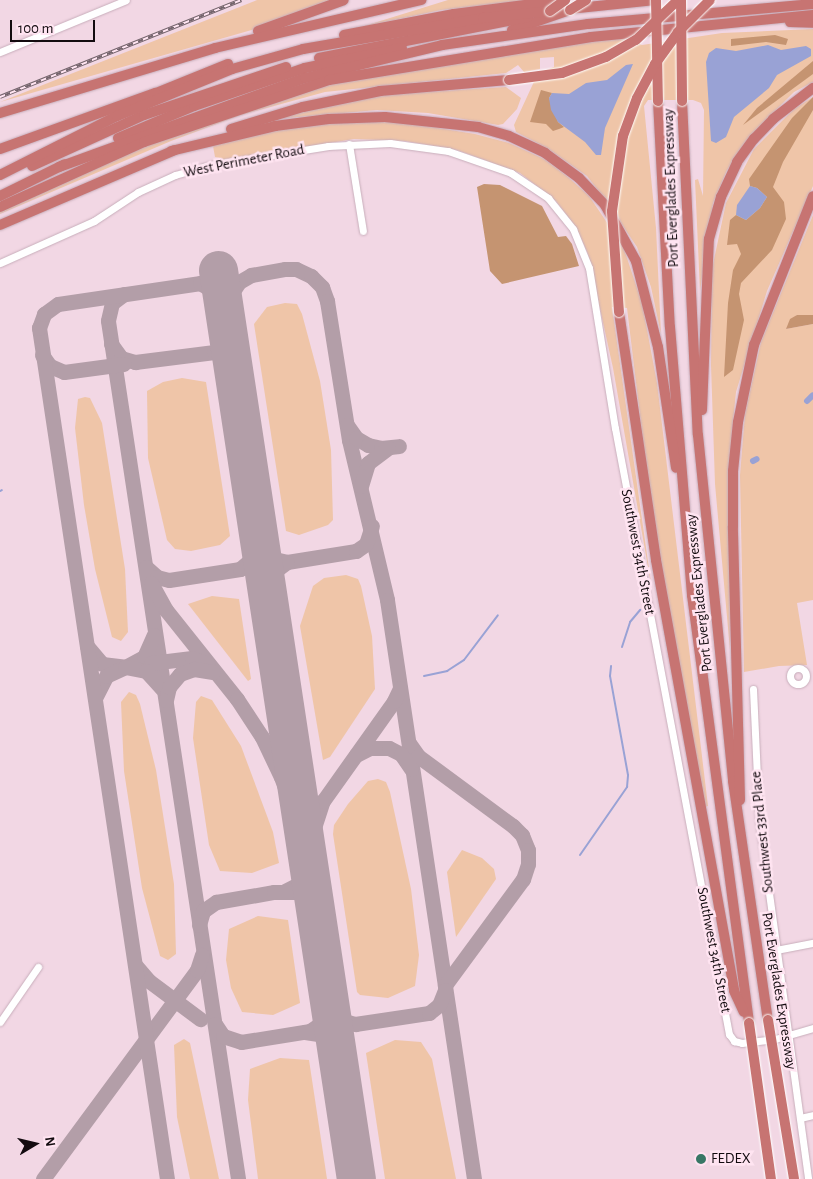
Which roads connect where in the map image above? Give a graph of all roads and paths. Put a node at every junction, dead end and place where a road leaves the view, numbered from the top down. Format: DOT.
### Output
graph roads {
  1 [pos="126,0"];
  2 [pos="344,0"];
  3 [pos="422,0"];
  4 [pos="496,0"];
  5 [pos="565,0"];
  6 [pos="586,0"];
  7 [pos="655,0"];
  8 [pos="680,0"];
  9 [pos="710,0"];
  10 [pos="813,4"];
  11 [pos="482,10"];
  12 [pos="813,15"];
  13 [pos="757,20"];
  14 [pos="813,23"];
  15 [pos="215,48"];
  16 [pos="0,52"];
  17 [pos="813,88"];
  18 [pos="155,93"];
  19 [pos="0,113"];
  20 [pos="349,144"];
  21 [pos="0,150"];
  22 [pos="171,151"];
  23 [pos="448,151"];
  24 [pos="59,167"];
  25 [pos="2,172"];
  26 [pos="0,196"];
  27 [pos="813,196"];
  28 [pos="0,207"];
  29 [pos="0,224"];
  30 [pos="363,231"];
  31 [pos="0,263"];
  32 [pos="698,435"];
  33 [pos="682,495"];
  34 [pos="752,689"];
  35 [pos="738,824"];
  36 [pos="813,943"];
  37 [pos="776,950"];
  38 [pos="38,967"];
  39 [pos="0,1022"];
  40 [pos="749,1023"];
  41 [pos="813,1028"];
  42 [pos="789,1034"];
  43 [pos="813,1115"];
  44 [pos="800,1118"];
  45 [pos="772,1179"];
  46 [pos="794,1179"];
  47 [pos="808,1179"];
  1 -- 16 [label="street"];
  2 -- 15 [label="highway"];
  3 -- 15 [label="highway"];
  4 -- 11 [label="highway"];
  5 -- 11 [label="highway"];
  5 -- 25 [label="highway, bridge"];
  6 -- 24 [label="highway, bridge"];
  7 -- 25 [label="highway"];
  7 -- 33 [label="highway, Port Everglades Expressway, bridge"];
  8 -- 22 [label="highway, bridge"];
  8 -- 32 [label="highway, Port Everglades Expressway, bridge"];
  9 -- 40 [label="highway, bridge"];
  10 -- 24 [label="highway"];
  11 -- 18 [label="highway"];
  12 -- 13 [label="highway"];
  13 -- 14 [label="highway"];
  13 -- 28 [label="highway"];
  15 -- 19 [label="highway"];
  17 -- 32 [label="highway"];
  18 -- 21 [label="highway"];
  18 -- 25 [label="highway"];
  20 -- 23 [label="street, West Perimeter Road"];
  20 -- 30 [label="street"];
  20 -- 31 [label="street, West Perimeter Road"];
  22 -- 29 [label="highway"];
  22 -- 33 [label="highway"];
  23 -- 42 [label="street, Southwest 34th Street"];
  24 -- 26 [label="highway"];
  27 -- 35 [label="highway"];
  32 -- 35 [label="highway, Port Everglades Expressway"];
  33 -- 40 [label="highway, Port Everglades Expressway"];
  34 -- 37 [label="street, Southwest 33rd Place"];
  35 -- 46 [label="highway, Port Everglades Expressway, bridge"];
  36 -- 37 [label="street"];
  37 -- 42 [label="street, Southwest 33rd Place"];
  38 -- 39 [label="street"];
  40 -- 45 [label="highway, Port Everglades Expressway, bridge"];
  41 -- 42 [label="street"];
  42 -- 44 [label="street"];
  43 -- 44 [label="street"];
  44 -- 47 [label="street"];
}
